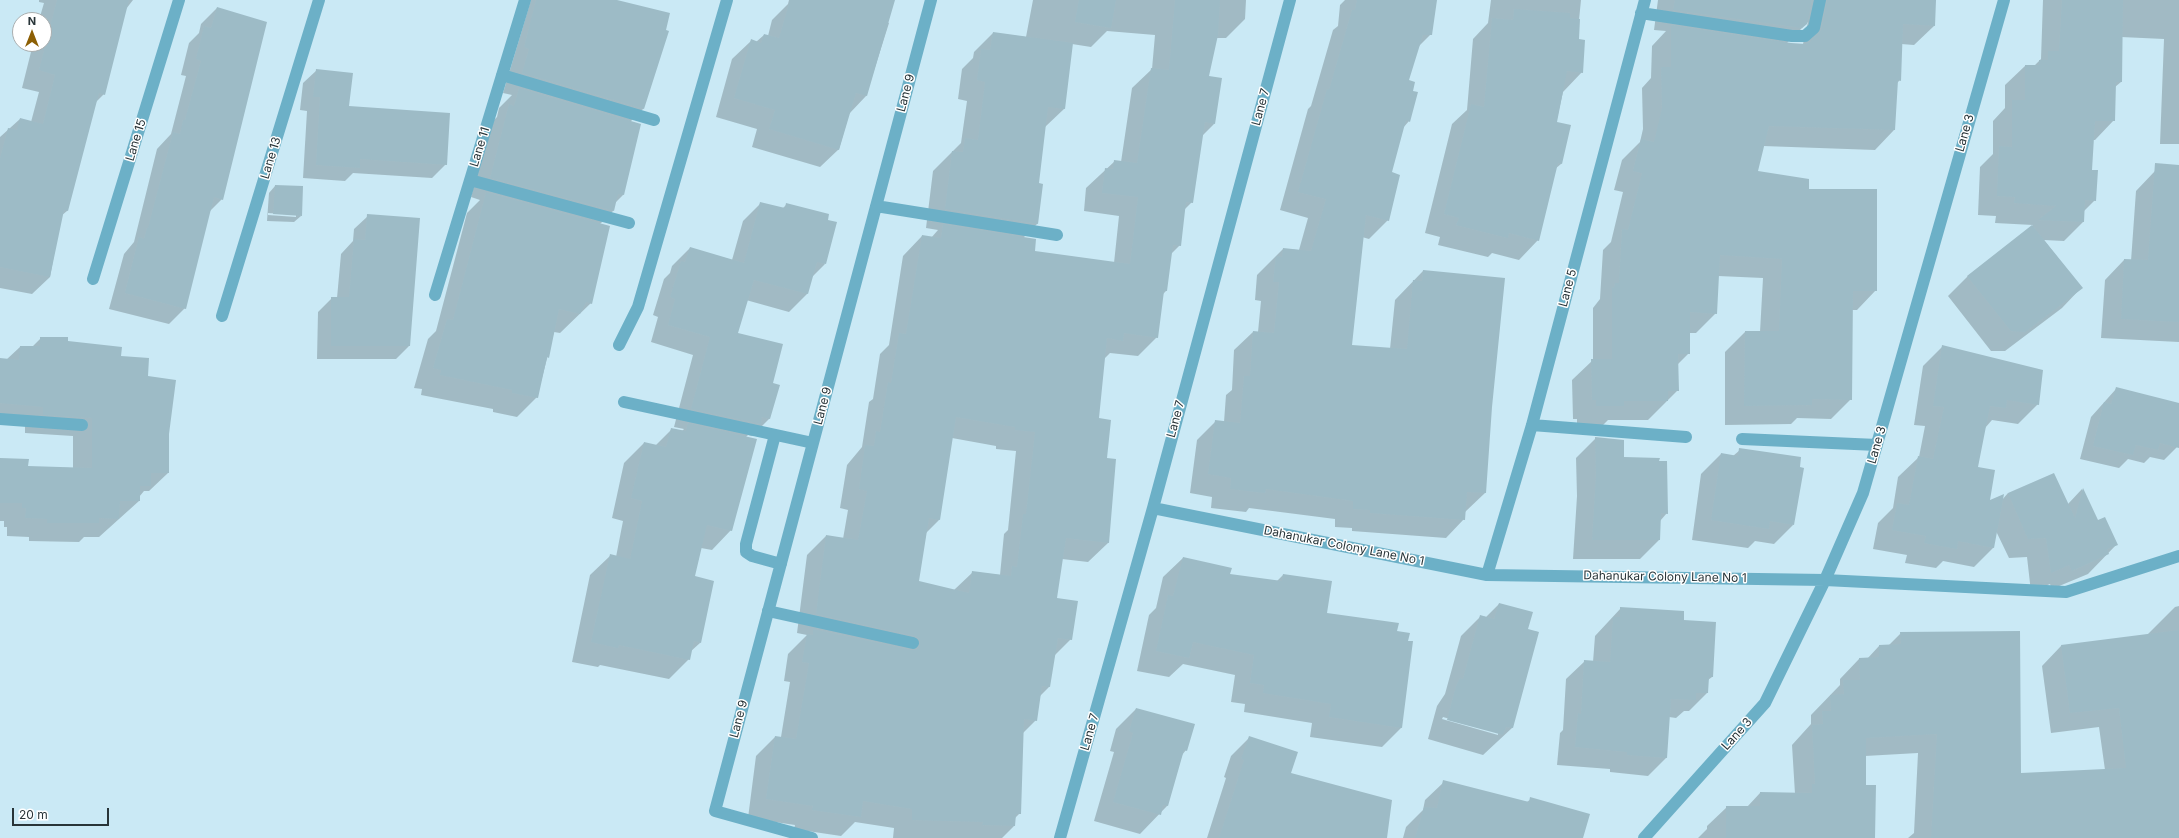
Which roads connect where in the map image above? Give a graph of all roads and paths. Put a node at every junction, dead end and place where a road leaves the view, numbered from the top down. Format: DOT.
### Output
graph roads {
  1 [pos="179,0"];
  2 [pos="319,0"];
  3 [pos="525,0"];
  4 [pos="727,0"];
  5 [pos="931,0"];
  6 [pos="1290,0"];
  7 [pos="1644,0"];
  8 [pos="1820,0"];
  9 [pos="2004,0"];
  10 [pos="1641,13"];
  11 [pos="502,75"];
  12 [pos="654,120"];
  13 [pos="470,180"];
  14 [pos="876,206"];
  15 [pos="629,223"];
  16 [pos="1057,235"];
  17 [pos="93,279"];
  18 [pos="435,295"];
  19 [pos="222,316"];
  20 [pos="619,345"];
  21 [pos="624,402"];
  22 [pos="0,419"];
  23 [pos="82,425"];
  24 [pos="1532,425"];
  25 [pos="775,435"];
  26 [pos="1686,437"];
  27 [pos="1742,439"];
  28 [pos="813,443"];
  29 [pos="1877,445"];
  30 [pos="1152,508"];
  31 [pos="2179,556"];
  32 [pos="781,564"];
  33 [pos="1487,575"];
  34 [pos="1825,580"];
  35 [pos="768,611"];
  36 [pos="914,643"];
  37 [pos="812,838"];
  38 [pos="1060,838"];
  39 [pos="1644,838"];
  1 -- 17 [label="street, Lane 15"];
  2 -- 19 [label="street, Lane 13"];
  3 -- 11 [label="street, Lane 11"];
  4 -- 20 [label="street"];
  5 -- 14 [label="street, Lane 9"];
  6 -- 30 [label="street, Lane 7"];
  7 -- 10 [label="street, Lane 5"];
  8 -- 10 [label="street"];
  9 -- 29 [label="street, Lane 3"];
  10 -- 24 [label="street, Lane 5"];
  11 -- 12 [label="street"];
  11 -- 13 [label="street, Lane 11"];
  13 -- 15 [label="street"];
  13 -- 18 [label="street, Lane 11"];
  14 -- 16 [label="street"];
  14 -- 28 [label="street, Lane 9"];
  21 -- 25 [label="street"];
  22 -- 23 [label="street"];
  24 -- 26 [label="street"];
  24 -- 33 [label="street, Lane 5"];
  25 -- 28 [label="street"];
  25 -- 32 [label="street"];
  27 -- 29 [label="street"];
  28 -- 32 [label="street, Lane 9"];
  29 -- 34 [label="street, Lane 3"];
  30 -- 33 [label="street, Dahanukar Colony Lane No 1"];
  30 -- 38 [label="street, Lane 7"];
  31 -- 34 [label="street, Dahanukar Colony Lane No 1"];
  32 -- 35 [label="street, Lane 9"];
  33 -- 34 [label="street, Dahanukar Colony Lane No 1"];
  34 -- 39 [label="street, Lane 3"];
  35 -- 36 [label="street"];
  35 -- 37 [label="street, Lane 9"];
}
